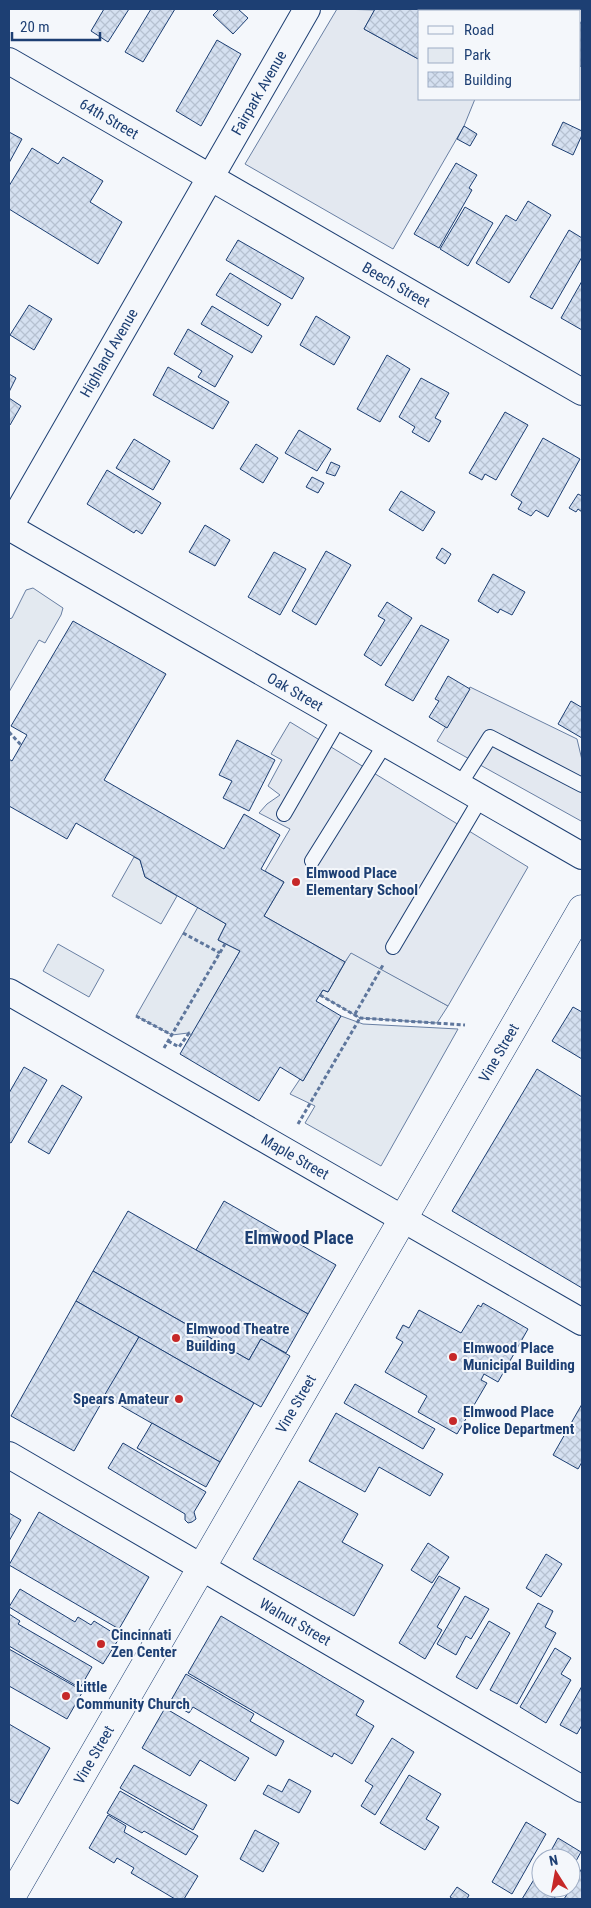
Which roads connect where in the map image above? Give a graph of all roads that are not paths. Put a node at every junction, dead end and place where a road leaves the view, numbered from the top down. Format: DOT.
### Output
graph roads {
  1 [pos="308,9"];
  2 [pos="9,61"];
  3 [pos="210,177"];
  4 [pos="582,392"];
  5 [pos="9,528"];
  6 [pos="340,717"];
  7 [pos="386,744"];
  8 [pos="582,785"];
  9 [pos="470,792"];
  10 [pos="284,814"];
  11 [pos="582,856"];
  12 [pos="312,861"];
  13 [pos="582,909"];
  14 [pos="393,947"];
  15 [pos="9,992"];
  16 [pos="402,1219"];
  17 [pos="582,1322"];
  18 [pos="9,1455"];
  19 [pos="202,1568"];
  20 [pos="582,1789"];
  21 [pos="10,1899"];
  1 -- 3 [label="street, Fairpark Avenue"];
  2 -- 3 [label="street, 64th Street"];
  3 -- 4 [label="street, Beech Street"];
  3 -- 5 [label="street, Highland Avenue"];
  5 -- 6 [label="street, Oak Street"];
  6 -- 7 [label="street, Oak Street"];
  6 -- 10 [label="lane"];
  7 -- 9 [label="street, Oak Street"];
  7 -- 12 [label="lane"];
  8 -- 9 [label="lane"];
  9 -- 11 [label="street, Oak Street"];
  9 -- 14 [label="lane"];
  13 -- 16 [label="main road, Vine Street"];
  15 -- 16 [label="street, Maple Street"];
  16 -- 17 [label="street, Maple Street"];
  16 -- 19 [label="main road, Vine Street"];
  18 -- 19 [label="street, Walnut Street"];
  19 -- 20 [label="street, Walnut Street"];
  19 -- 21 [label="main road, Vine Street"];
}
